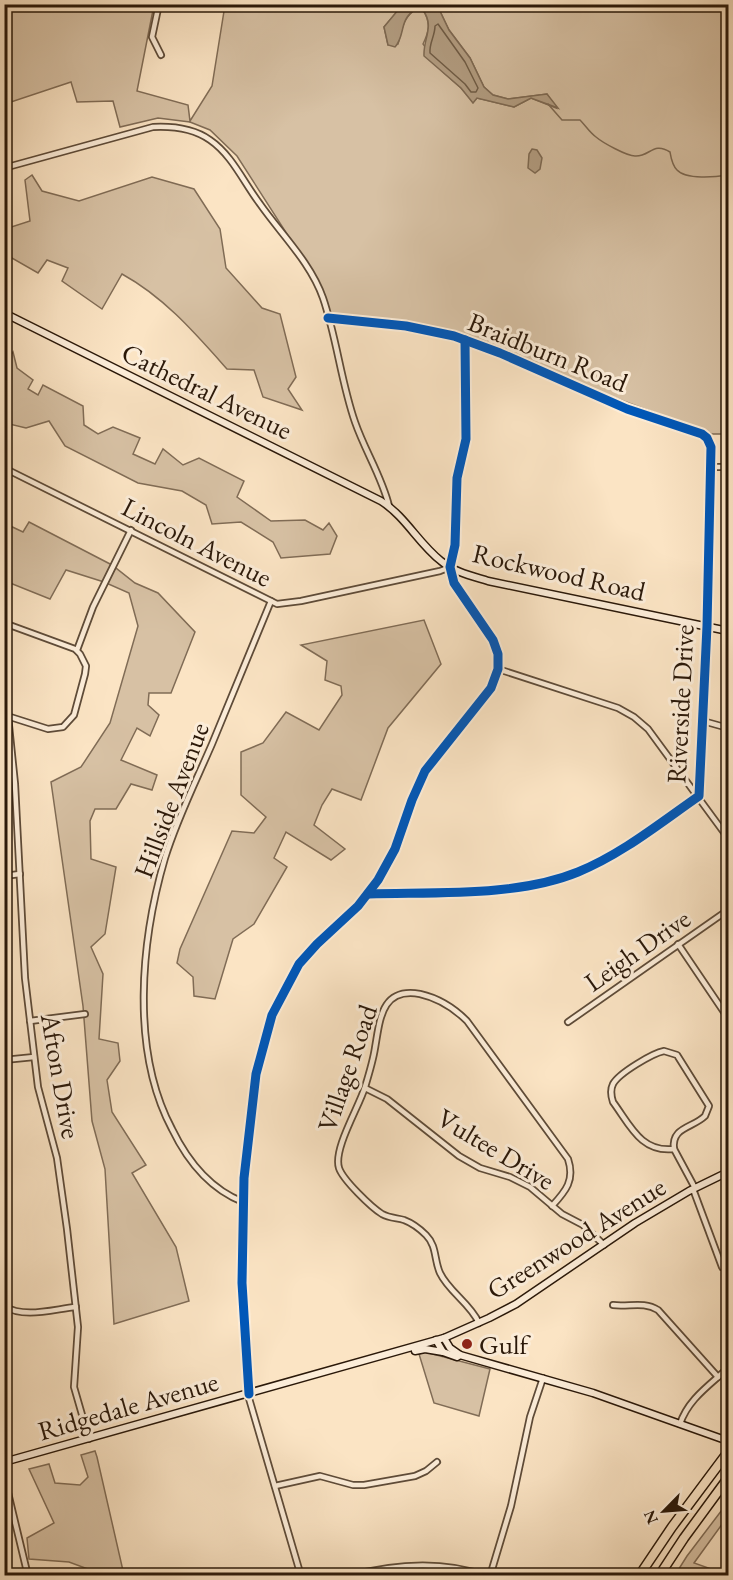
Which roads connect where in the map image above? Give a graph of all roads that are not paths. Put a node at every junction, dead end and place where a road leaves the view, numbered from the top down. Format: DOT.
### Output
graph roads {
  1 [pos="159,4"];
  2 [pos="161,55"];
  3 [pos="4,168"];
  4 [pos="4,313"];
  5 [pos="328,318"];
  6 [pos="465,340"];
  7 [pos="644,415"];
  8 [pos="711,467"];
  9 [pos="729,467"];
  10 [pos="4,468"];
  11 [pos="389,506"];
  12 [pos="131,530"];
  13 [pos="450,567"];
  14 [pos="271,601"];
  15 [pos="4,623"];
  16 [pos="707,626"];
  17 [pos="729,631"];
  18 [pos="77,650"];
  19 [pos="498,669"];
  20 [pos="6,716"];
  21 [pos="703,721"];
  22 [pos="729,728"];
  23 [pos="699,796"];
  24 [pos="729,838"];
  25 [pos="20,874"];
  26 [pos="4,876"];
  27 [pos="369,894"];
  28 [pos="729,910"];
  29 [pos="678,944"];
  30 [pos="85,1014"];
  31 [pos="729,1018"];
  32 [pos="30,1021"];
  33 [pos="568,1022"];
  34 [pos="34,1057"];
  35 [pos="4,1060"];
  36 [pos="365,1088"];
  37 [pos="674,1149"];
  38 [pos="729,1172"];
  39 [pos="694,1189"];
  40 [pos="243,1202"];
  41 [pos="552,1206"];
  42 [pos="604,1245"];
  43 [pos="722,1267"];
  44 [pos="613,1305"];
  45 [pos="4,1306"];
  46 [pos="76,1307"];
  47 [pos="479,1323"];
  48 [pos="444,1338"];
  49 [pos="436,1340"];
  50 [pos="409,1349"];
  51 [pos="443,1352"];
  52 [pos="460,1355"];
  53 [pos="729,1368"];
  54 [pos="718,1377"];
  55 [pos="543,1378"];
  56 [pos="249,1395"];
  57 [pos="680,1424"];
  58 [pos="89,1439"];
  59 [pos="729,1441"];
  60 [pos="729,1452"];
  61 [pos="4,1462"];
  62 [pos="437,1462"];
  63 [pos="4,1476"];
  64 [pos="729,1478"];
  65 [pos="275,1486"];
  66 [pos="397,1568"];
  67 [pos="28,1575"];
  68 [pos="301,1575"];
  69 [pos="350,1575"];
  70 [pos="398,1575"];
  71 [pos="488,1575"];
  72 [pos="639,1575"];
  73 [pos="659,1575"];
  1 -- 2 [label="street"];
  3 -- 5 [label="street"];
  4 -- 11 [label="street, Cathedral Avenue"];
  5 -- 6 [label="street, Braidburn Road"];
  5 -- 11 [label="street"];
  6 -- 7 [label="street, Braidburn Road"];
  6 -- 13 [label="street"];
  7 -- 8 [label="street, Riverside Drive"];
  8 -- 9 [label="street"];
  8 -- 16 [label="street, Riverside Drive"];
  10 -- 12 [label="street, Lincoln Avenue"];
  11 -- 13 [label="street, Rockwood Road"];
  12 -- 14 [label="street, Lincoln Avenue"];
  12 -- 18 [label="street"];
  13 -- 14 [label="street, Lincoln Avenue"];
  13 -- 16 [label="street, Rockwood Road"];
  13 -- 19 [label="street"];
  14 -- 40 [label="street, Hillside Avenue"];
  15 -- 18 [label="street"];
  16 -- 17 [label="street, Rockwood Road"];
  16 -- 21 [label="street, Riverside Drive"];
  18 -- 20 [label="street"];
  19 -- 23 [label="street"];
  19 -- 27 [label="street"];
  20 -- 25 [label="street, Afton Drive"];
  21 -- 22 [label="street"];
  21 -- 23 [label="street, Riverside Drive"];
  23 -- 24 [label="street"];
  23 -- 27 [label="street, Riverside Drive"];
  25 -- 26 [label="street"];
  25 -- 32 [label="street, Afton Drive"];
  27 -- 40 [label="street"];
  28 -- 29 [label="street, Leigh Drive"];
  29 -- 31 [label="street"];
  29 -- 33 [label="street, Leigh Drive"];
  30 -- 32 [label="street"];
  32 -- 34 [label="street, Afton Drive"];
  34 -- 35 [label="street"];
  34 -- 46 [label="street, Afton Drive"];
  36 -- 41 [label="street, Vultee Drive"];
  36 -- 41 [label="street, Village Road"];
  36 -- 47 [label="street, Village Road"];
  37 -- 37 [label="street"];
  37 -- 39 [label="street"];
  38 -- 39 [label="street, Greenwood Avenue"];
  39 -- 42 [label="street, Greenwood Avenue"];
  39 -- 43 [label="street"];
  40 -- 56 [label="street"];
  41 -- 42 [label="street, Vultee Drive"];
  42 -- 47 [label="street, Greenwood Avenue"];
  44 -- 54 [label="street"];
  45 -- 46 [label="street"];
  46 -- 58 [label="street, Afton Drive"];
  47 -- 48 [label="street, Greenwood Avenue"];
  48 -- 49 [label="street, Ridgedale Avenue"];
  48 -- 52 [label="street"];
  49 -- 50 [label="street, Ridgedale Avenue"];
  49 -- 51 [label="street"];
  50 -- 51 [label="street"];
  50 -- 56 [label="street, Ridgedale Avenue"];
  51 -- 52 [label="street"];
  52 -- 55 [label="street"];
  53 -- 54 [label="street"];
  54 -- 57 [label="street"];
  55 -- 57 [label="street"];
  55 -- 71 [label="street"];
  56 -- 58 [label="street, Ridgedale Avenue"];
  56 -- 65 [label="street"];
  57 -- 59 [label="street"];
  58 -- 61 [label="street, Ridgedale Avenue"];
  60 -- 72 [label="highway"];
  62 -- 65 [label="street"];
  63 -- 67 [label="street"];
  64 -- 73 [label="highway"];
  65 -- 68 [label="street"];
  66 -- 69 [label="street"];
  66 -- 70 [label="street"];
  66 -- 71 [label="street"];
}
